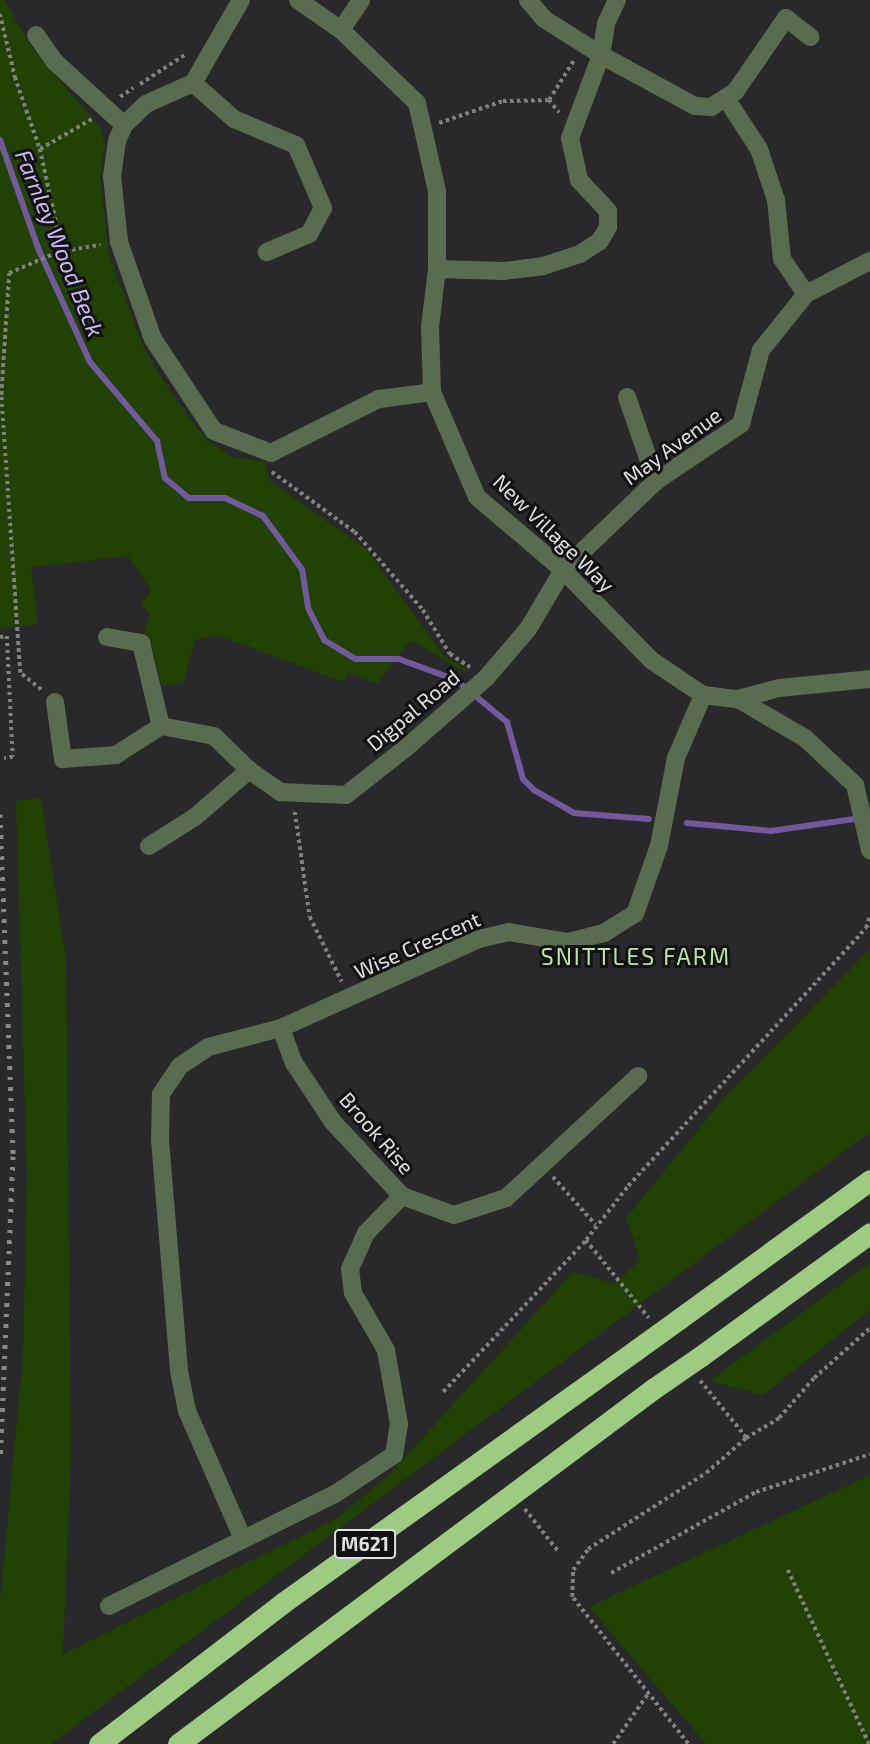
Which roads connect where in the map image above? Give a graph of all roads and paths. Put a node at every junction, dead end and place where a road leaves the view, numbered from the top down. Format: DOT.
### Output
graph roads {
  1 [pos="241,0"];
  2 [pos="298,0"];
  3 [pos="361,0"];
  4 [pos="528,0"];
  5 [pos="617,0"];
  6 [pos="0,14"];
  7 [pos="341,30"];
  8 [pos="36,35"];
  9 [pos="810,37"];
  10 [pos="583,45"];
  11 [pos="214,46"];
  12 [pos="601,55"];
  13 [pos="192,83"];
  14 [pos="727,100"];
  15 [pos="106,110"];
  16 [pos="124,125"];
  17 [pos="423,128"];
  18 [pos="40,149"];
  19 [pos="119,242"];
  20 [pos="69,250"];
  21 [pos="268,252"];
  22 [pos="870,261"];
  23 [pos="437,269"];
  24 [pos="806,294"];
  25 [pos="432,391"];
  26 [pos="627,397"];
  27 [pos="271,453"];
  28 [pos="656,481"];
  29 [pos="562,570"];
  30 [pos="0,637"];
  31 [pos="107,637"];
  32 [pos="20,673"];
  33 [pos="8,674"];
  34 [pos="486,678"];
  35 [pos="870,679"];
  36 [pos="704,695"];
  37 [pos="738,699"];
  38 [pos="55,702"];
  39 [pos="161,726"];
  40 [pos="4,759"];
  41 [pos="249,770"];
  42 [pos="292,793"];
  43 [pos="149,846"];
  44 [pos="870,850"];
  45 [pos="870,915"];
  46 [pos="352,998"];
  47 [pos="281,1028"];
  48 [pos="638,1076"];
  49 [pos="544,1167"];
  50 [pos="870,1180"];
  51 [pos="402,1196"];
  52 [pos="596,1225"];
  53 [pos="870,1233"];
  54 [pos="586,1240"];
  55 [pos="653,1324"];
  56 [pos="870,1328"];
  57 [pos="698,1366"];
  58 [pos="443,1392"];
  59 [pos="746,1438"];
  60 [pos="869,1456"];
  61 [pos="513,1494"];
  62 [pos="243,1539"];
  63 [pos="558,1551"];
  64 [pos="788,1570"];
  65 [pos="611,1573"];
  66 [pos="108,1606"];
  67 [pos="647,1695"];
  68 [pos="99,1744"];
  69 [pos="178,1744"];
  70 [pos="613,1744"];
  71 [pos="688,1744"];
  72 [pos="869,1744"];
  1 -- 11 [label="street"];
  2 -- 7 [label="street, New Village Way"];
  3 -- 7 [label="street"];
  4 -- 10 [label="street"];
  5 -- 12 [label="street"];
  6 -- 18 [label="path"];
  7 -- 17 [label="street, New Village Way"];
  8 -- 15 [label="street"];
  9 -- 14 [label="street"];
  10 -- 12 [label="street"];
  10 -- 17 [label="path"];
  11 -- 13 [label="street"];
  11 -- 15 [label="path"];
  12 -- 14 [label="street"];
  12 -- 23 [label="street"];
  13 -- 16 [label="street"];
  13 -- 21 [label="street"];
  14 -- 24 [label="street"];
  15 -- 16 [label="street"];
  15 -- 18 [label="path"];
  16 -- 19 [label="street"];
  17 -- 23 [label="street, New Village Way"];
  18 -- 20 [label="path"];
  19 -- 20 [label="path"];
  19 -- 27 [label="street"];
  20 -- 32 [label="path"];
  22 -- 24 [label="street, May Avenue"];
  23 -- 25 [label="street, New Village Way"];
  24 -- 28 [label="street, May Avenue"];
  25 -- 27 [label="street"];
  25 -- 29 [label="street, New Village Way"];
  26 -- 28 [label="street"];
  27 -- 34 [label="path"];
  28 -- 29 [label="street, May Avenue"];
  29 -- 34 [label="street, Digpal Road"];
  29 -- 36 [label="street, New Village Way"];
  30 -- 33 [label="path"];
  31 -- 39 [label="street"];
  32 -- 33 [label="path"];
  32 -- 38 [label="path"];
  33 -- 40 [label="path"];
  34 -- 42 [label="street, Digpal Road"];
  35 -- 37 [label="street, New Village Way"];
  36 -- 37 [label="street, New Village Way"];
  36 -- 46 [label="street, Wise Crescent"];
  37 -- 44 [label="street"];
  38 -- 39 [label="street"];
  39 -- 41 [label="street, Digpal Road"];
  41 -- 42 [label="street, Digpal Road"];
  41 -- 43 [label="street"];
  42 -- 46 [label="path"];
  45 -- 52 [label="path"];
  46 -- 47 [label="street, Wise Crescent"];
  47 -- 51 [label="street, Brook Rise"];
  47 -- 62 [label="street, Wise Crescent"];
  48 -- 49 [label="street, Brook Rise"];
  49 -- 51 [label="street, Brook Rise"];
  49 -- 52 [label="path"];
  50 -- 68 [label="highway, M621, bridge"];
  51 -- 62 [label="street"];
  52 -- 54 [label="path"];
  53 -- 57 [label="highway, M621"];
  54 -- 55 [label="path"];
  54 -- 58 [label="path"];
  56 -- 59 [label="path"];
  57 -- 59 [label="path"];
  57 -- 61 [label="highway, M621, bridge"];
  59 -- 67 [label="path"];
  60 -- 65 [label="path"];
  61 -- 63 [label="path"];
  61 -- 69 [label="highway, M621"];
  62 -- 66 [label="street"];
  64 -- 72 [label="path"];
  67 -- 70 [label="path"];
  67 -- 71 [label="path"];
}
